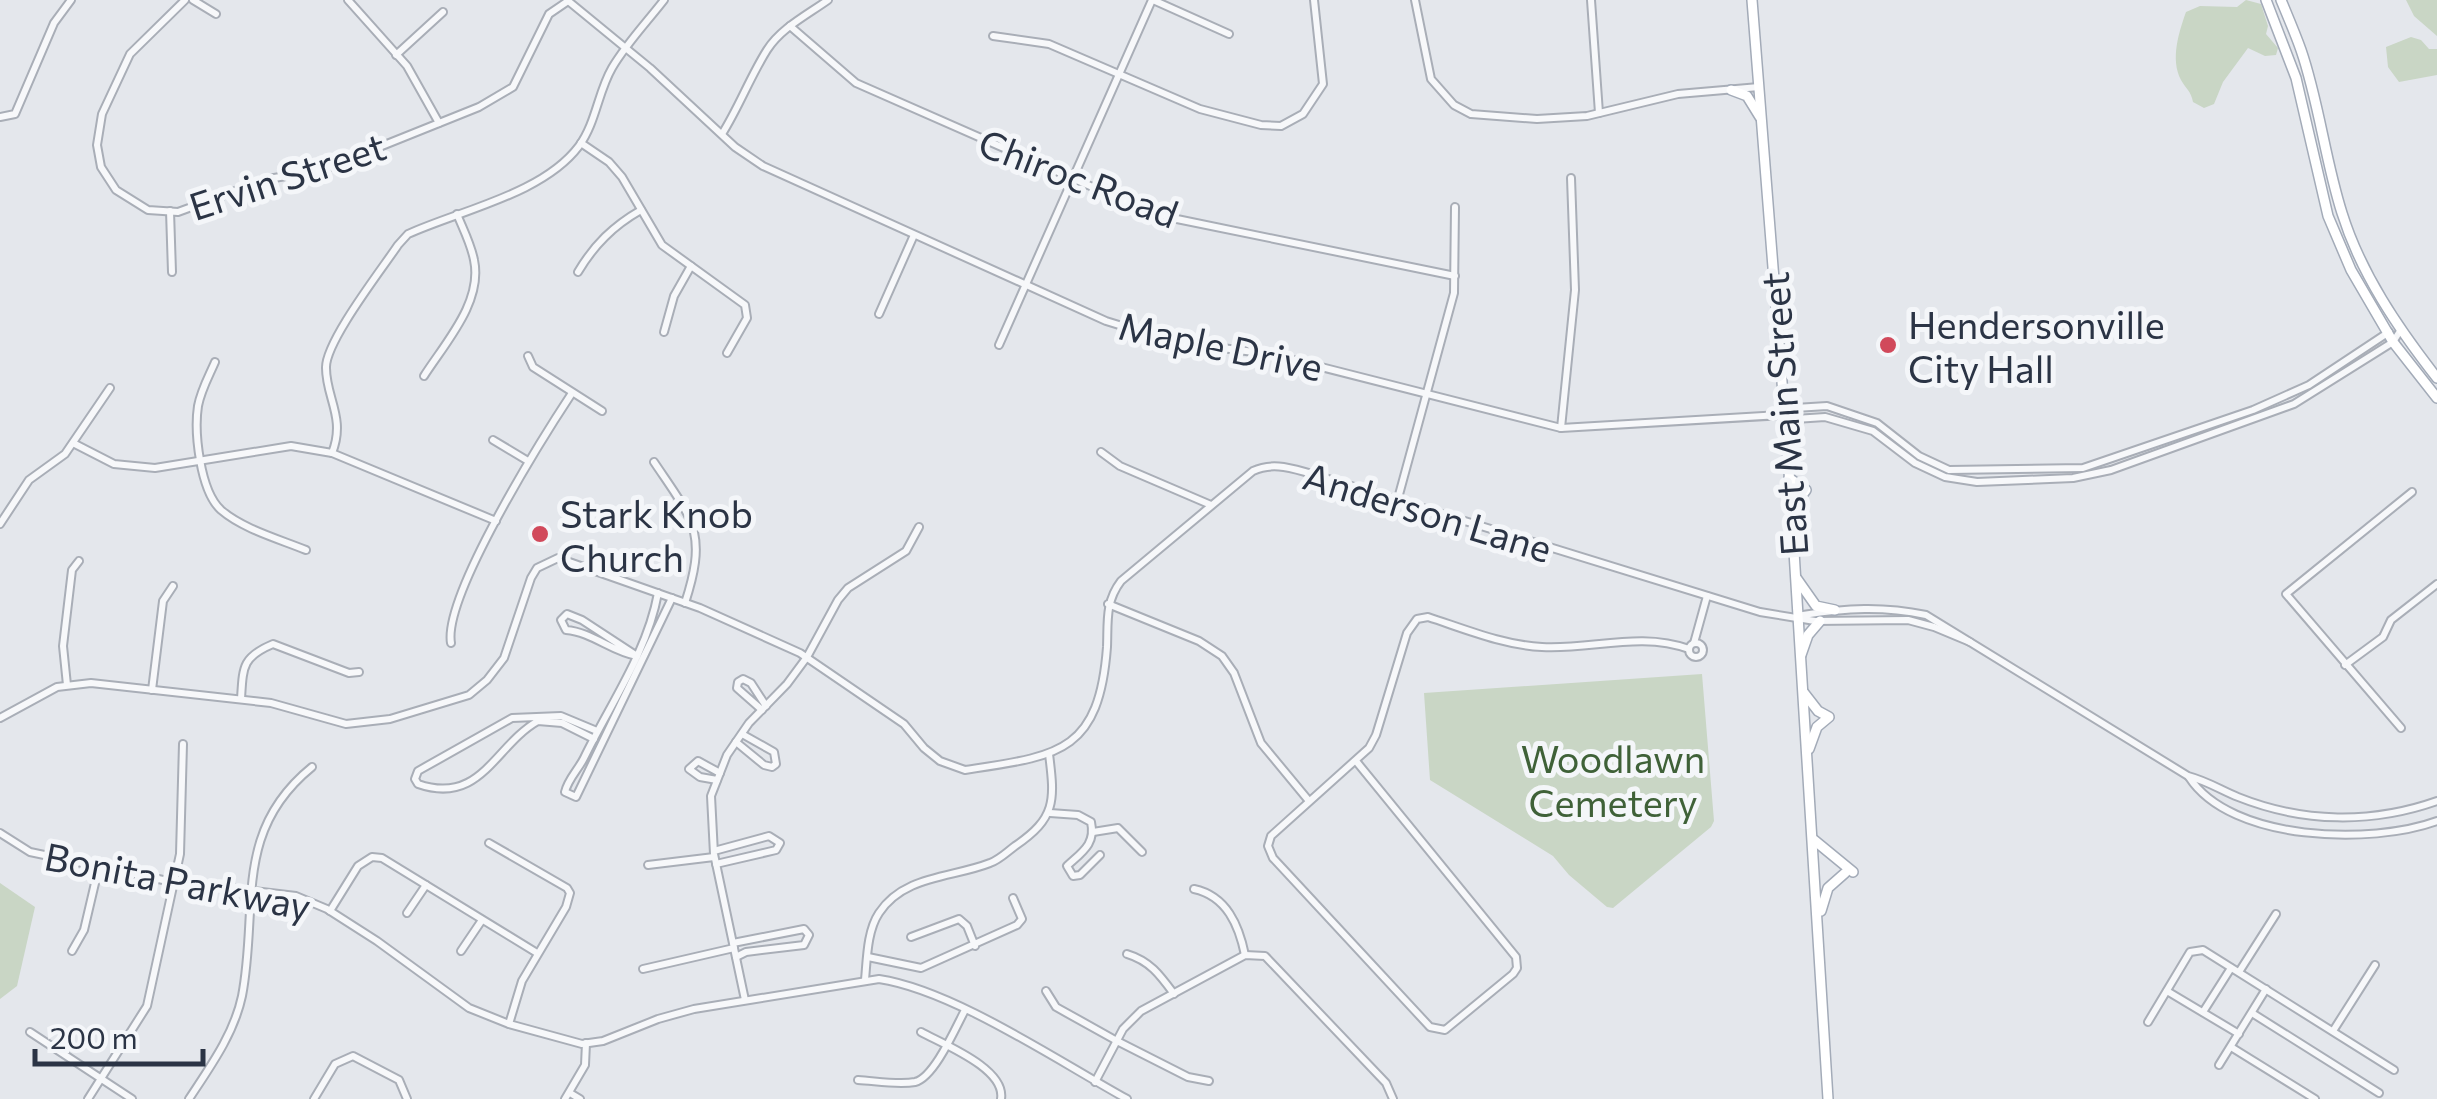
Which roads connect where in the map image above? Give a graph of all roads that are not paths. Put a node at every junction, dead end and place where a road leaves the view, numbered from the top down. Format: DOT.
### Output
graph roads {
  1 [pos="71,0"];
  2 [pos="186,0"];
  3 [pos="194,0"];
  4 [pos="348,0"];
  5 [pos="664,0"];
  6 [pos="828,0"];
  7 [pos="1152,0"];
  8 [pos="1314,0"];
  9 [pos="1415,0"];
  10 [pos="1591,0"];
  11 [pos="1752,0"];
  12 [pos="2266,0"];
  13 [pos="2281,0"];
  14 [pos="567,1"];
  15 [pos="443,12"];
  16 [pos="216,14"];
  17 [pos="790,26"];
  18 [pos="1230,34"];
  19 [pos="993,36"];
  20 [pos="626,49"];
  21 [pos="396,54"];
  22 [pos="1118,76"];
  23 [pos="1759,88"];
  24 [pos="1731,90"];
  25 [pos="1599,113"];
  26 [pos="0,117"];
  27 [pos="1762,119"];
  28 [pos="440,123"];
  29 [pos="722,134"];
  30 [pos="581,142"];
  31 [pos="1571,178"];
  32 [pos="1072,180"];
  33 [pos="1455,207"];
  34 [pos="641,210"];
  35 [pos="170,211"];
  36 [pos="457,214"];
  37 [pos="914,235"];
  38 [pos="691,266"];
  39 [pos="172,272"];
  40 [pos="578,272"];
  41 [pos="1456,276"];
  42 [pos="1024,284"];
  43 [pos="879,314"];
  44 [pos="664,332"];
  45 [pos="2394,335"];
  46 [pos="999,345"];
  47 [pos="727,353"];
  48 [pos="528,356"];
  49 [pos="215,362"];
  50 [pos="424,376"];
  51 [pos="2437,378"];
  52 [pos="110,388"];
  53 [pos="572,393"];
  54 [pos="1427,394"];
  55 [pos="2437,398"];
  56 [pos="602,411"];
  57 [pos="1782,415"];
  58 [pos="1561,428"];
  59 [pos="493,440"];
  60 [pos="73,443"];
  61 [pos="1101,452"];
  62 [pos="332,453"];
  63 [pos="201,461"];
  64 [pos="528,461"];
  65 [pos="654,462"];
  66 [pos="1789,478"];
  67 [pos="2412,492"];
  68 [pos="1398,502"];
  69 [pos="1211,505"];
  70 [pos="1791,514"];
  71 [pos="496,521"];
  72 [pos="0,524"];
  73 [pos="919,527"];
  74 [pos="306,550"];
  75 [pos="79,562"];
  76 [pos="1794,576"];
  77 [pos="2437,584"];
  78 [pos="173,586"];
  79 [pos="658,593"];
  80 [pos="1707,596"];
  81 [pos="672,598"];
  82 [pos="685,603"];
  83 [pos="1108,604"];
  84 [pos="1834,610"];
  85 [pos="1797,616"];
  86 [pos="1820,621"];
  87 [pos="1970,642"];
  88 [pos="451,643"];
  89 [pos="637,656"];
  90 [pos="808,658"];
  91 [pos="1800,658"];
  92 [pos="2346,665"];
  93 [pos="359,672"];
  94 [pos="67,685"];
  95 [pos="152,690"];
  96 [pos="1803,692"];
  97 [pos="241,699"];
  98 [pos="764,708"];
  99 [pos="0,718"];
  100 [pos="2401,728"];
  101 [pos="742,734"];
  102 [pos="596,735"];
  103 [pos="736,742"];
  104 [pos="182,744"];
  105 [pos="1808,751"];
  106 [pos="1050,754"];
  107 [pos="1356,761"];
  108 [pos="312,767"];
  109 [pos="2188,776"];
  110 [pos="2437,801"];
  111 [pos="1309,802"];
  112 [pos="1050,812"];
  113 [pos="2437,821"];
  114 [pos="1093,832"];
  115 [pos="0,833"];
  116 [pos="1814,840"];
  117 [pos="488,843"];
  118 [pos="1142,852"];
  119 [pos="1100,855"];
  120 [pos="714,857"];
  121 [pos="648,865"];
  122 [pos="99,866"];
  123 [pos="176,882"];
  124 [pos="426,885"];
  125 [pos="1194,889"];
  126 [pos="250,892"];
  127 [pos="1013,898"];
  128 [pos="330,911"];
  129 [pos="407,913"];
  130 [pos="2276,914"];
  131 [pos="1818,918"];
  132 [pos="482,920"];
  133 [pos="911,937"];
  134 [pos="975,946"];
  135 [pos="734,949"];
  136 [pos="72,951"];
  137 [pos="461,951"];
  138 [pos="537,953"];
  139 [pos="1127,954"];
  140 [pos="1245,955"];
  141 [pos="868,957"];
  142 [pos="2375,965"];
  143 [pos="643,969"];
  144 [pos="2235,970"];
  145 [pos="866,980"];
  146 [pos="2266,989"];
  147 [pos="2167,990"];
  148 [pos="1046,992"];
  149 [pos="1174,994"];
  150 [pos="745,1000"];
  151 [pos="966,1010"];
  152 [pos="2203,1012"];
  153 [pos="2252,1013"];
  154 [pos="2148,1022"];
  155 [pos="509,1024"];
  156 [pos="30,1032"];
  157 [pos="921,1032"];
  158 [pos="2333,1032"];
  159 [pos="2238,1034"];
  160 [pos="1117,1041"];
  161 [pos="586,1044"];
  162 [pos="945,1045"];
  163 [pos="2230,1046"];
  164 [pos="2219,1064"];
  165 [pos="2394,1070"];
  166 [pos="101,1079"];
  167 [pos="858,1080"];
  168 [pos="1209,1080"];
  169 [pos="1095,1082"];
  170 [pos="2380,1093"];
  171 [pos="568,1096"];
  172 [pos="88,1099"];
  173 [pos="132,1099"];
  174 [pos="189,1099"];
  175 [pos="314,1099"];
  176 [pos="408,1099"];
  177 [pos="580,1099"];
  178 [pos="1001,1099"];
  179 [pos="1126,1099"];
  180 [pos="1394,1099"];
  181 [pos="1828,1099"];
  182 [pos="2314,1099"];
  1 -- 26 [label="street"];
  2 -- 35 [label="street, Ervin Street"];
  3 -- 16 [label="street"];
  4 -- 21 [label="street"];
  5 -- 20 [label="street"];
  6 -- 17 [label="street"];
  7 -- 18 [label="street"];
  7 -- 22 [label="street"];
  8 -- 22 [label="street"];
  9 -- 25 [label="street"];
  10 -- 25 [label="street"];
  11 -- 23 [label="main road, East Main Street"];
  12 -- 45 [label="main road"];
  13 -- 45 [label="main road"];
  14 -- 20 [label="street, Maple Drive"];
  14 -- 28 [label="street, Ervin Street"];
  15 -- 21 [label="street"];
  17 -- 29 [label="street"];
  17 -- 32 [label="street, Chiroc Road"];
  19 -- 22 [label="street"];
  20 -- 29 [label="street, Maple Drive"];
  20 -- 30 [label="street"];
  21 -- 28 [label="street"];
  22 -- 32 [label="street"];
  23 -- 24 [label="street"];
  23 -- 27 [label="main road, East Main Street"];
  24 -- 25 [label="street"];
  24 -- 27 [label="main road"];
  27 -- 57 [label="main road, East Main Street"];
  28 -- 35 [label="street, Ervin Street"];
  29 -- 37 [label="street, Maple Drive"];
  30 -- 34 [label="street"];
  30 -- 36 [label="street"];
  31 -- 58 [label="street"];
  32 -- 41 [label="street, Chiroc Road"];
  32 -- 42 [label="street"];
  33 -- 41 [label="street"];
  34 -- 38 [label="street"];
  34 -- 40 [label="street"];
  35 -- 39 [label="street"];
  36 -- 50 [label="street"];
  36 -- 62 [label="street"];
  37 -- 42 [label="street, Maple Drive"];
  37 -- 43 [label="street"];
  38 -- 44 [label="street"];
  38 -- 47 [label="street"];
  41 -- 54 [label="street"];
  42 -- 46 [label="street"];
  42 -- 54 [label="street, Maple Drive"];
  45 -- 51 [label="main road"];
  45 -- 55 [label="main road"];
  45 -- 57 [label="street, Maple Drive"];
  48 -- 53 [label="street"];
  49 -- 63 [label="street"];
  52 -- 60 [label="street"];
  53 -- 56 [label="street"];
  53 -- 64 [label="street"];
  54 -- 58 [label="street, Maple Drive"];
  54 -- 68 [label="street"];
  57 -- 58 [label="street, Maple Drive"];
  57 -- 66 [label="main road, East Main Street"];
  59 -- 64 [label="street"];
  60 -- 63 [label="street"];
  60 -- 72 [label="street"];
  61 -- 69 [label="street"];
  62 -- 63 [label="street"];
  62 -- 71 [label="street"];
  63 -- 74 [label="street"];
  64 -- 71 [label="street"];
  65 -- 82 [label="street"];
  66 -- 70 [label="main road, East Main Street"];
  66 -- 70 [label="main road"];
  67 -- 92 [label="street"];
  68 -- 69 [label="street, Anderson Lane"];
  68 -- 80 [label="street, Anderson Lane"];
  69 -- 83 [label="street, Anderson Lane"];
  70 -- 76 [label="main road, East Main Street"];
  71 -- 88 [label="street"];
  73 -- 90 [label="street"];
  75 -- 94 [label="street"];
  76 -- 84 [label="main road"];
  76 -- 85 [label="main road, East Main Street"];
  77 -- 92 [label="street"];
  78 -- 95 [label="street"];
  79 -- 81 [label="street"];
  79 -- 89 [label="street"];
  79 -- 97 [label="street"];
  80 -- 85 [label="street, Anderson Lane"];
  80 -- 107 [label="street"];
  81 -- 82 [label="street"];
  81 -- 102 [label="street"];
  82 -- 90 [label="street"];
  83 -- 106 [label="street"];
  83 -- 111 [label="street"];
  84 -- 85 [label="street"];
  84 -- 87 [label="street"];
  85 -- 86 [label="street"];
  85 -- 91 [label="main road, East Main Street"];
  86 -- 87 [label="street"];
  86 -- 91 [label="main road"];
  87 -- 109 [label="street"];
  89 -- 89 [label="street"];
  89 -- 102 [label="street"];
  90 -- 98 [label="street"];
  90 -- 106 [label="street"];
  91 -- 96 [label="main road, East Main Street"];
  92 -- 100 [label="street"];
  93 -- 97 [label="street"];
  94 -- 95 [label="street"];
  94 -- 99 [label="street"];
  95 -- 97 [label="street"];
  96 -- 105 [label="main road, East Main Street"];
  96 -- 105 [label="main road"];
  98 -- 98 [label="street"];
  98 -- 101 [label="street"];
  101 -- 103 [label="street"];
  101 -- 103 [label="street"];
  102 -- 102 [label="street"];
  103 -- 120 [label="street"];
  104 -- 123 [label="street"];
  105 -- 116 [label="main road, East Main Street"];
  106 -- 112 [label="street"];
  107 -- 111 [label="street"];
  107 -- 111 [label="street"];
  108 -- 126 [label="street"];
  109 -- 110 [label="street"];
  109 -- 113 [label="street"];
  112 -- 114 [label="street"];
  112 -- 141 [label="street"];
  114 -- 118 [label="street"];
  114 -- 119 [label="street"];
  115 -- 122 [label="street, Bonita Parkway"];
  116 -- 131 [label="main road, East Main Street"];
  116 -- 131 [label="main road"];
  117 -- 138 [label="street"];
  120 -- 120 [label="street"];
  120 -- 121 [label="street"];
  120 -- 135 [label="street"];
  122 -- 123 [label="street, Bonita Parkway"];
  122 -- 136 [label="street"];
  123 -- 126 [label="street, Bonita Parkway"];
  123 -- 166 [label="street"];
  124 -- 128 [label="street"];
  124 -- 129 [label="street"];
  124 -- 132 [label="street"];
  125 -- 140 [label="street"];
  126 -- 128 [label="street, Bonita Parkway"];
  126 -- 174 [label="street"];
  127 -- 134 [label="street"];
  128 -- 155 [label="street, Bonita Parkway"];
  130 -- 144 [label="street"];
  131 -- 181 [label="main road, East Main Street"];
  132 -- 137 [label="street"];
  132 -- 138 [label="street"];
  133 -- 134 [label="street"];
  134 -- 141 [label="street"];
  135 -- 135 [label="street"];
  135 -- 143 [label="street"];
  135 -- 150 [label="street"];
  138 -- 155 [label="street"];
  139 -- 149 [label="street"];
  140 -- 149 [label="street"];
  140 -- 180 [label="street"];
  141 -- 145 [label="street"];
  142 -- 158 [label="street"];
  144 -- 146 [label="street"];
  144 -- 147 [label="street"];
  144 -- 152 [label="street"];
  145 -- 150 [label="street"];
  145 -- 151 [label="street"];
  146 -- 153 [label="street"];
  146 -- 158 [label="street"];
  147 -- 152 [label="street"];
  147 -- 154 [label="street"];
  148 -- 160 [label="street"];
  149 -- 160 [label="street"];
  150 -- 161 [label="street"];
  151 -- 162 [label="street"];
  151 -- 169 [label="street"];
  152 -- 159 [label="street"];
  153 -- 159 [label="street"];
  153 -- 170 [label="street"];
  155 -- 161 [label="street, Bonita Parkway"];
  156 -- 166 [label="street"];
  157 -- 162 [label="street"];
  158 -- 165 [label="street"];
  159 -- 163 [label="street"];
  160 -- 168 [label="street"];
  160 -- 169 [label="street"];
  161 -- 171 [label="street"];
  162 -- 167 [label="street"];
  162 -- 178 [label="street"];
  163 -- 164 [label="street"];
  163 -- 182 [label="street"];
  166 -- 172 [label="street"];
  166 -- 173 [label="street"];
  169 -- 179 [label="street"];
  171 -- 177 [label="street"];
  175 -- 176 [label="street"];
}
